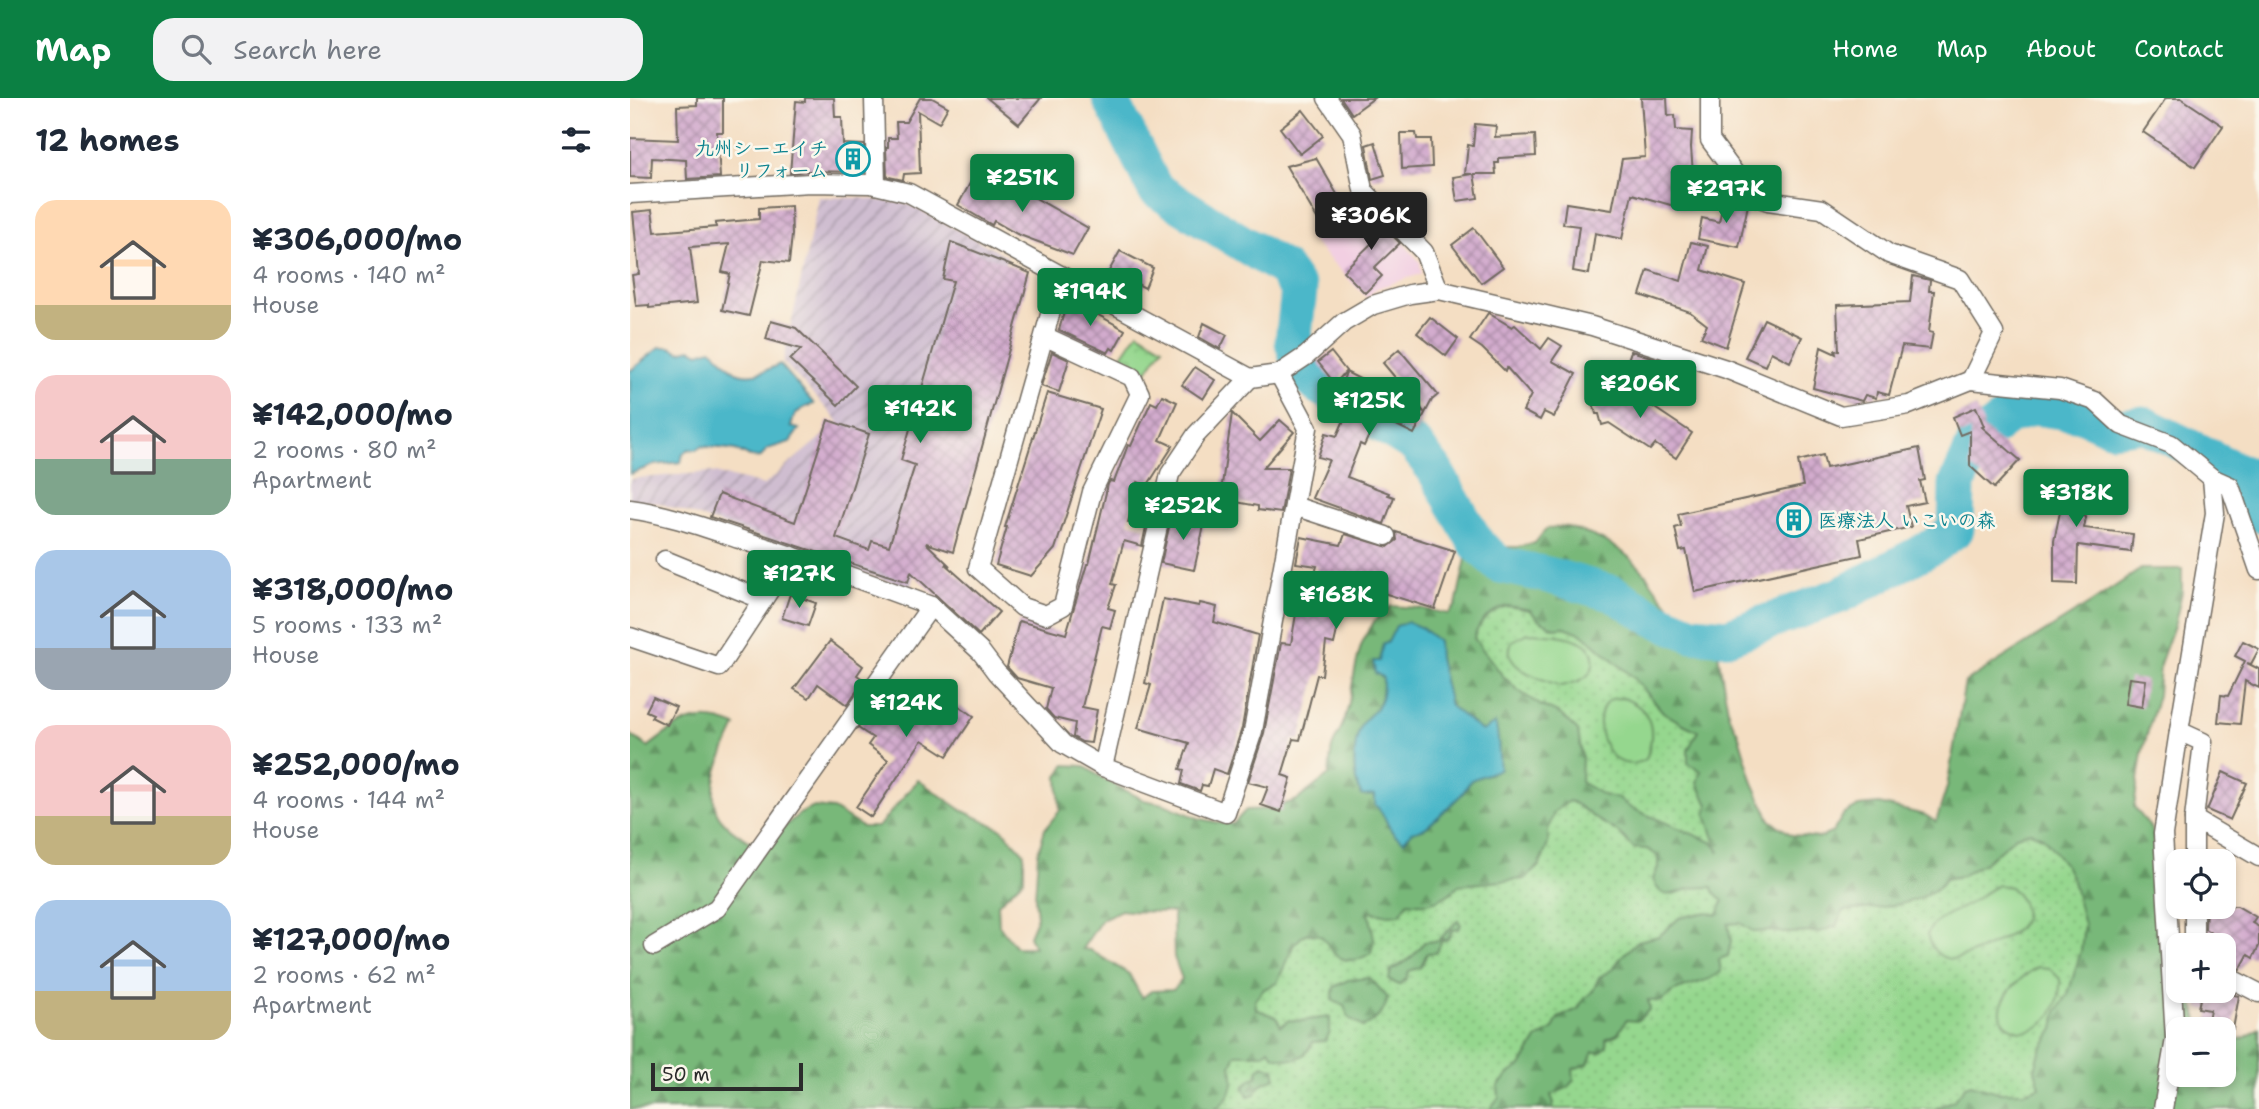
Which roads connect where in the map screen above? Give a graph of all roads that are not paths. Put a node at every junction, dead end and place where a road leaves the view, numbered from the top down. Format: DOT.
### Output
graph roads {
  1 [pos="874,98"];
  2 [pos="1327,98"];
  3 [pos="1710,98"];
  4 [pos="876,185"];
  5 [pos="630,194"];
  6 [pos="1061,276"];
  7 [pos="1439,290"];
  8 [pos="1044,336"];
  9 [pos="1279,374"];
  10 [pos="1250,378"];
  11 [pos="1971,380"];
  12 [pos="2212,478"];
  13 [pos="1294,506"];
  14 [pos="630,509"];
  15 [pos="1386,536"];
  16 [pos="792,556"];
  17 [pos="665,560"];
  18 [pos="2259,570"];
  19 [pos="763,600"];
  20 [pos="931,606"];
  21 [pos="630,637"];
  22 [pos="2179,731"];
  23 [pos="1103,767"];
  24 [pos="2194,819"];
  25 [pos="2194,849"];
  26 [pos="2259,857"];
  27 [pos="654,946"];
  28 [pos="2236,981"];
  29 [pos="2259,993"];
  30 [pos="2163,1109"];
  1 -- 4 [label="street"];
  2 -- 7 [label="street"];
  3 -- 11 [label="street"];
  4 -- 5 [label="street"];
  4 -- 6 [label="street"];
  6 -- 8 [label="street"];
  6 -- 10 [label="street"];
  7 -- 9 [label="street"];
  7 -- 11 [label="street"];
  8 -- 8 [label="street"];
  9 -- 10 [label="street"];
  9 -- 13 [label="street"];
  10 -- 23 [label="street"];
  11 -- 12 [label="street"];
  12 -- 18 [label="street"];
  12 -- 22 [label="street"];
  13 -- 15 [label="street"];
  13 -- 23 [label="street"];
  14 -- 16 [label="street"];
  16 -- 19 [label="street"];
  16 -- 20 [label="street"];
  17 -- 19 [label="street"];
  19 -- 21 [label="street"];
  20 -- 23 [label="street"];
  20 -- 27 [label="street"];
  22 -- 24 [label="street"];
  22 -- 30 [label="street"];
  24 -- 25 [label="street"];
  24 -- 26 [label="street"];
  28 -- 29 [label="street"];
}
